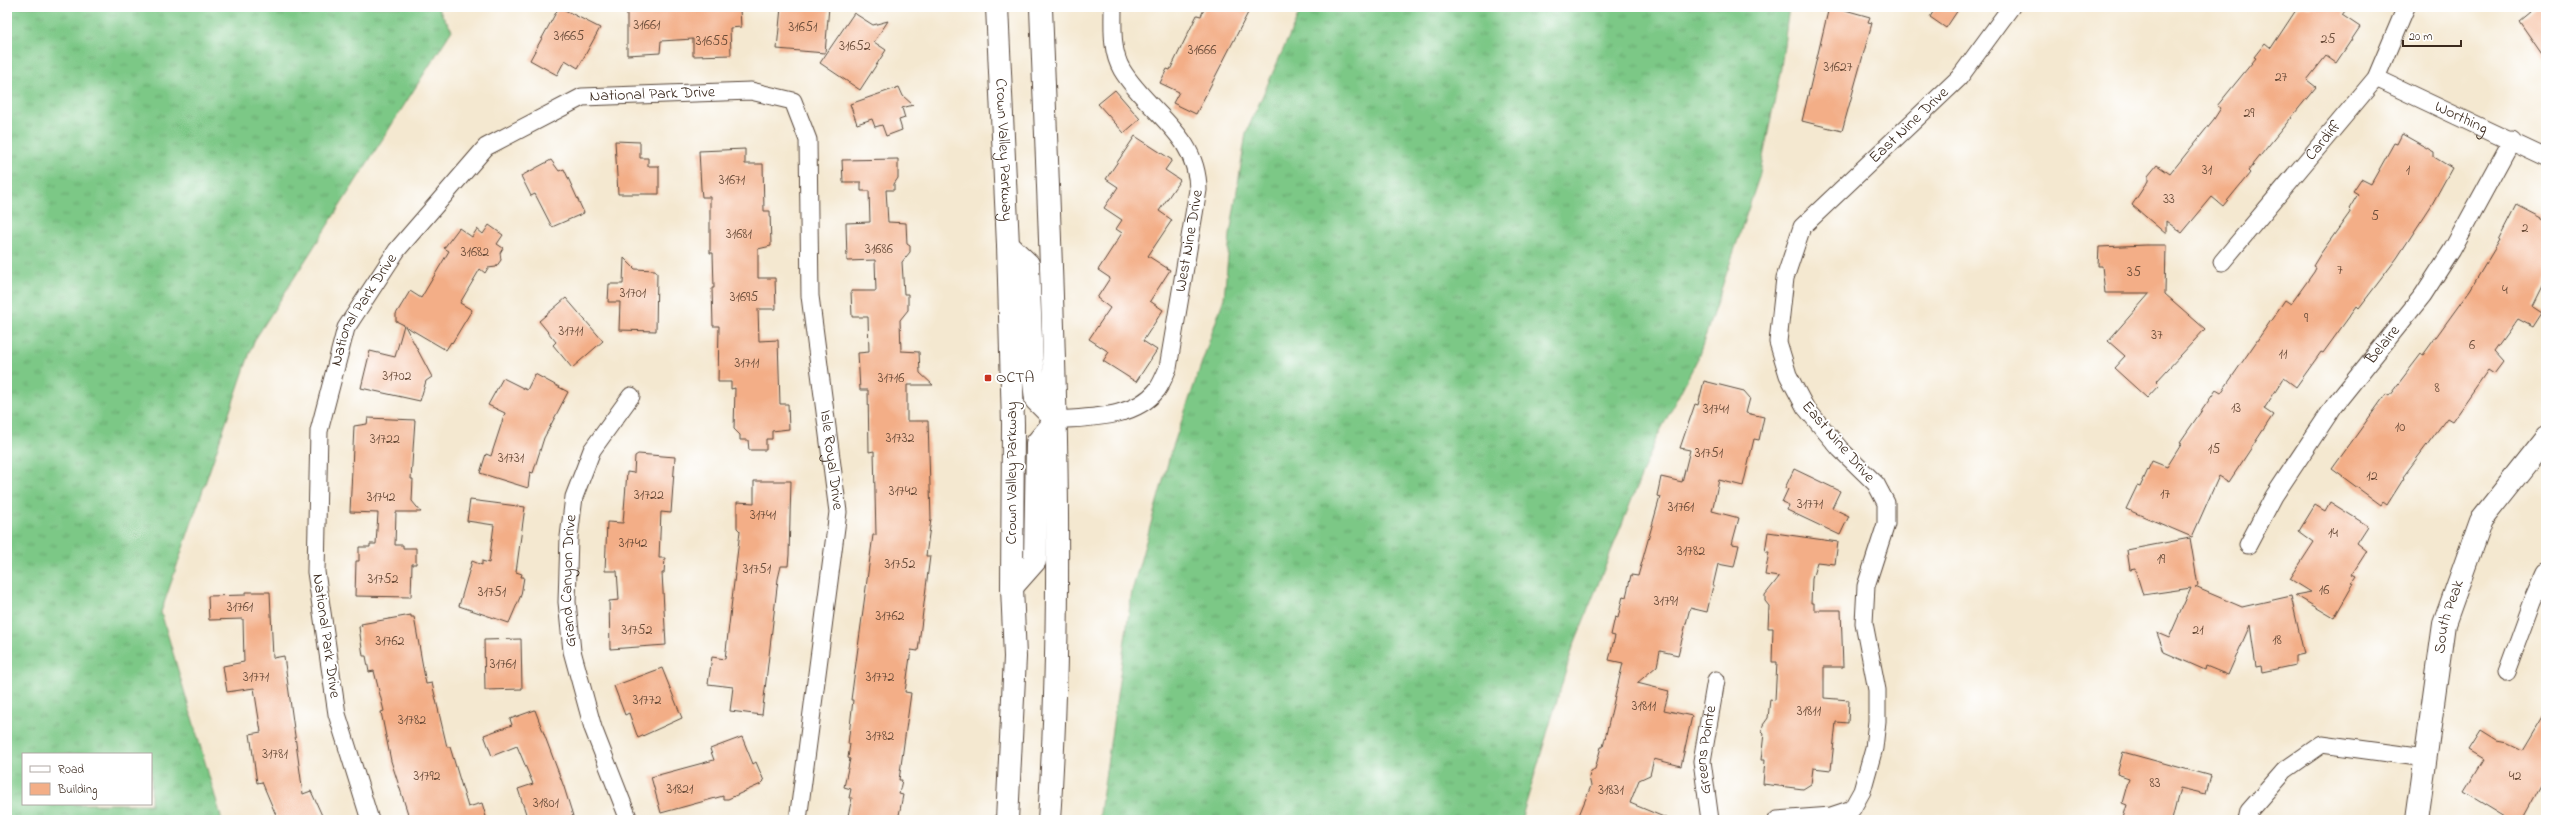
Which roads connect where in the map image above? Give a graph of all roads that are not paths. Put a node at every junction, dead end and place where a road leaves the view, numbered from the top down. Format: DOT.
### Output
graph roads {
  1 [pos="997,7"];
  2 [pos="1041,7"];
  3 [pos="1113,7"];
  4 [pos="2011,7"];
  5 [pos="2406,7"];
  6 [pos="2376,78"];
  7 [pos="793,101"];
  8 [pos="2512,140"];
  9 [pos="2546,158"];
  10 [pos="1008,245"];
  11 [pos="2222,262"];
  12 [pos="631,396"];
  13 [pos="1056,420"];
  14 [pos="2546,438"];
  15 [pos="2248,545"];
  16 [pos="2546,572"];
  17 [pos="1012,587"];
  18 [pos="2507,672"];
  19 [pos="1716,680"];
  20 [pos="2425,758"];
  21 [pos="370,820"];
  22 [pos="629,820"];
  23 [pos="798,820"];
  24 [pos="1007,820"];
  25 [pos="1049,820"];
  26 [pos="1710,820"];
  27 [pos="1777,820"];
  28 [pos="2246,820"];
  29 [pos="2417,820"];
  1 -- 10 [label="main road, Crown Valley Parkway"];
  2 -- 13 [label="main road"];
  3 -- 13 [label="street, West Nine Drive"];
  4 -- 27 [label="street, East Nine Drive"];
  5 -- 6 [label="street, Cardiff"];
  6 -- 8 [label="street, Worthing"];
  6 -- 11 [label="street, Cardiff"];
  7 -- 21 [label="street, National Park Drive"];
  7 -- 23 [label="street, Isle Royal Drive"];
  8 -- 9 [label="street, Worthing"];
  8 -- 15 [label="street, Belaire"];
  10 -- 13 [label="main road"];
  10 -- 17 [label="main road, Crown Valley Parkway"];
  12 -- 22 [label="street, Grand Canyon Drive"];
  13 -- 17 [label="main road"];
  13 -- 25 [label="main road"];
  14 -- 20 [label="main road, South Peak"];
  16 -- 18 [label="street"];
  17 -- 24 [label="main road, Crown Valley Parkway"];
  19 -- 26 [label="street, Greens Pointe"];
  20 -- 28 [label="street"];
  20 -- 29 [label="main road, South Peak"];
}
